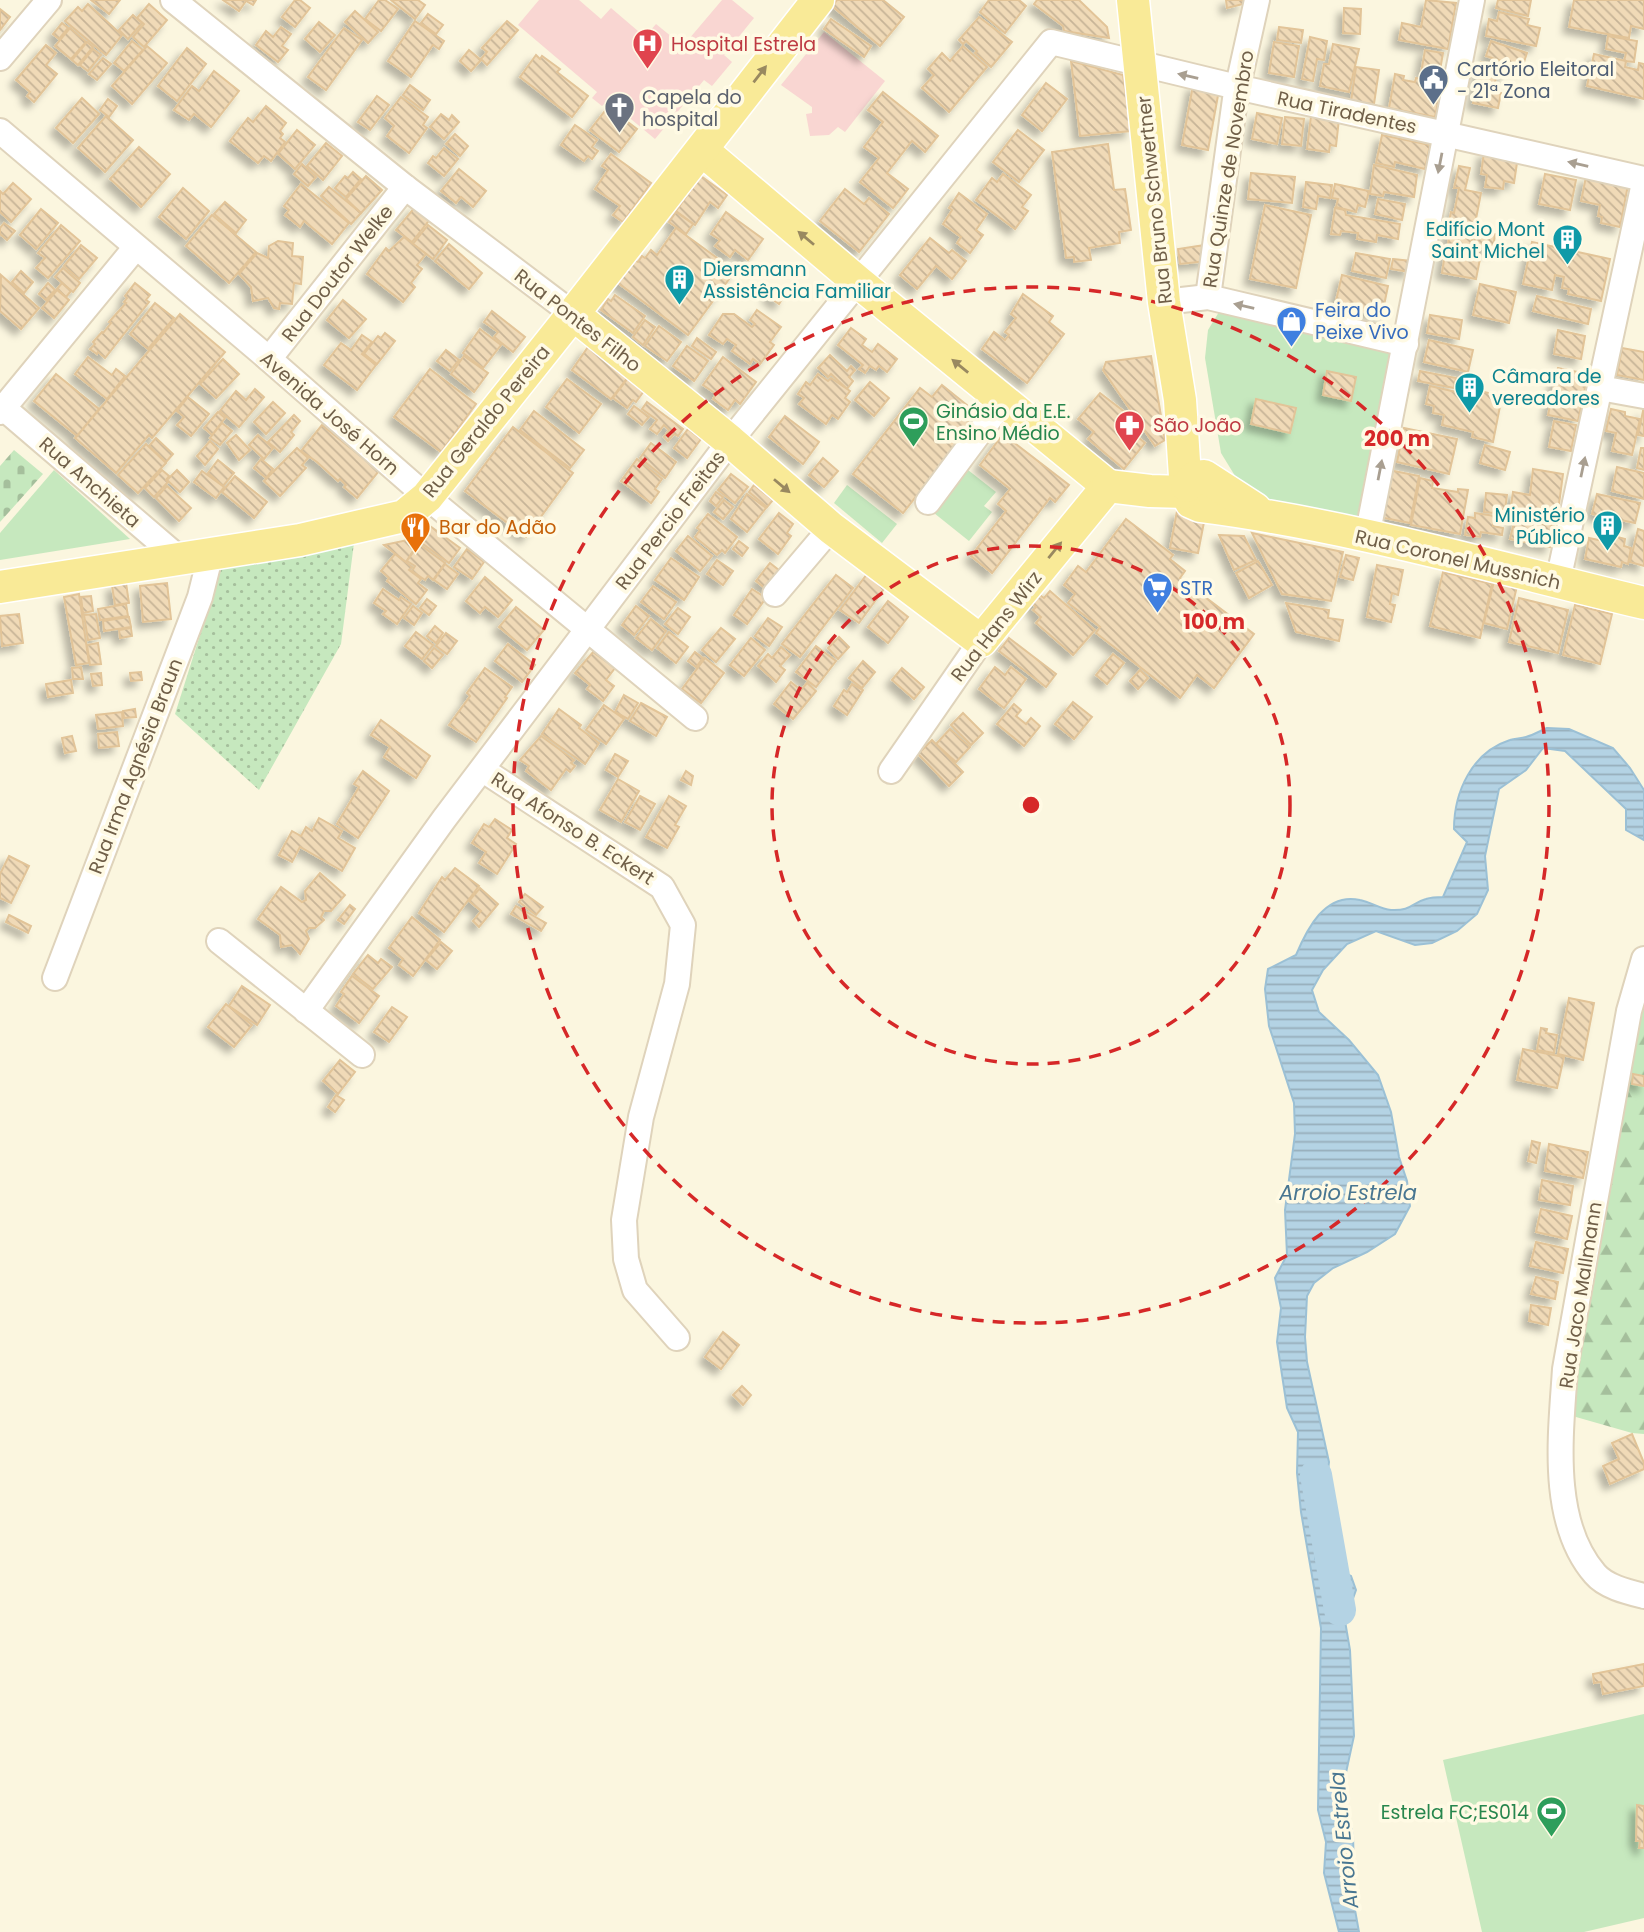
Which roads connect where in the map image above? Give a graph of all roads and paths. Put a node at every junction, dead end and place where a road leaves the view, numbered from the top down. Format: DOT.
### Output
graph roads {
  1 [pos="49,0"];
  2 [pos="173,0"];
  3 [pos="818,0"];
  4 [pos="1133,0"];
  5 [pos="1257,0"];
  6 [pos="1472,0"];
  7 [pos="1051,42"];
  8 [pos="0,58"];
  9 [pos="1140,64"];
  10 [pos="1237,88"];
  11 [pos="0,131"];
  12 [pos="1445,133"];
  13 [pos="702,150"];
  14 [pos="1644,181"];
  15 [pos="405,187"];
  16 [pos="136,247"];
  17 [pos="858,282"];
  18 [pos="1208,297"];
  19 [pos="1164,302"];
  20 [pos="573,314"];
  21 [pos="1406,344"];
  22 [pos="269,359"];
  23 [pos="1600,388"];
  24 [pos="1644,396"];
  25 [pos="1180,400"];
  26 [pos="1003,401"];
  27 [pos="1,408"];
  28 [pos="730,442"];
  29 [pos="1182,450"];
  30 [pos="1108,486"];
  31 [pos="1199,489"];
  32 [pos="1150,491"];
  33 [pos="426,497"];
  34 [pos="928,502"];
  35 [pos="831,528"];
  36 [pos="1367,537"];
  37 [pos="211,552"];
  38 [pos="180,559"];
  39 [pos="1558,581"];
  40 [pos="0,587"];
  41 [pos="775,594"];
  42 [pos="1644,603"];
  43 [pos="587,629"];
  44 [pos="981,641"];
  45 [pos="695,718"];
  46 [pos="483,770"];
  47 [pos="891,771"];
  48 [pos="219,942"];
  49 [pos="1644,959"];
  50 [pos="55,978"];
  51 [pos="306,1011"];
  52 [pos="362,1055"];
  53 [pos="677,1338"];
  54 [pos="1644,1596"];
  1 -- 8 [label="street"];
  2 -- 15 [label="street, Rua Pontes Filho"];
  13 -- 3 [label="main road, Rua Geraldo Pereira, one-way"];
  4 -- 9 [label="main road, Rua Bruno Schwertner"];
  5 -- 10 [label="street, Rua Quinze de Novembro"];
  6 -- 12 [label="street"];
  7 -- 9 [label="street, Rua Tiradentes"];
  7 -- 17 [label="street, Rua Percio Freitas"];
  10 -- 9 [label="street, Rua Tiradentes, one-way"];
  9 -- 19 [label="main road, Rua Bruno Schwertner"];
  10 -- 12 [label="street, Rua Tiradentes"];
  10 -- 18 [label="street, Rua Quinze de Novembro"];
  11 -- 16 [label="street, Avenida José Horn"];
  14 -- 12 [label="street, Rua Tiradentes, one-way"];
  12 -- 21 [label="street, one-way"];
  17 -- 13 [label="main road, one-way"];
  13 -- 20 [label="main road, Rua Geraldo Pereira"];
  14 -- 23 [label="street"];
  15 -- 20 [label="street, Rua Pontes Filho"];
  15 -- 22 [label="street, Rua Doutor Welke"];
  16 -- 22 [label="street, Avenida José Horn"];
  16 -- 27 [label="street"];
  26 -- 17 [label="main road, one-way"];
  17 -- 28 [label="street, Rua Percio Freitas"];
  18 -- 19 [label="street"];
  21 -- 18 [label="street, one-way"];
  19 -- 25 [label="main road, Rua Bruno Schwertner"];
  20 -- 28 [label="main road, Rua Pontes Filho"];
  20 -- 33 [label="main road, Rua Geraldo Pereira"];
  36 -- 21 [label="street, one-way"];
  22 -- 33 [label="street, Avenida José Horn"];
  23 -- 24 [label="street"];
  39 -- 23 [label="street, one-way"];
  25 -- 29 [label="main road, Rua Bruno Schwertner"];
  25 -- 31 [label="main road, Rua Bruno Schwertner"];
  26 -- 30 [label="main road"];
  26 -- 34 [label="street"];
  27 -- 38 [label="street, Rua Anchieta"];
  28 -- 35 [label="main road, Rua Pontes Filho, one-way"];
  28 -- 43 [label="street, Rua Percio Freitas"];
  29 -- 31 [label="main road, Rua Bruno Schwertner"];
  29 -- 32 [label="main road"];
  30 -- 32 [label="main road, Rua Coronel Mussnich"];
  44 -- 30 [label="main road, Rua Hans Wirz, one-way"];
  31 -- 32 [label="main road, Rua Coronel Mussnich"];
  31 -- 36 [label="main road, Rua Coronel Mussnich"];
  33 -- 37 [label="main road, Rua Geraldo Pereira"];
  33 -- 43 [label="street, Avenida José Horn"];
  35 -- 41 [label="street"];
  35 -- 44 [label="main road, Rua Pontes Filho"];
  36 -- 39 [label="main road, Rua Coronel Mussnich"];
  37 -- 38 [label="main road, Rua Geraldo Pereira"];
  37 -- 50 [label="street, Rua Irma Agnésia Braun"];
  38 -- 40 [label="main road, Rua Geraldo Pereira"];
  39 -- 42 [label="main road, Rua Coronel Mussnich"];
  43 -- 45 [label="street, Avenida José Horn"];
  43 -- 46 [label="street, Rua Percio Freitas"];
  44 -- 47 [label="street, Rua Hans Wirz"];
  46 -- 51 [label="street, Rua Percio Freitas"];
  46 -- 53 [label="street, Rua Afonso B. Eckert"];
  48 -- 51 [label="street"];
  49 -- 54 [label="street, Rua Jaco Mallmann"];
  51 -- 52 [label="street"];
}
